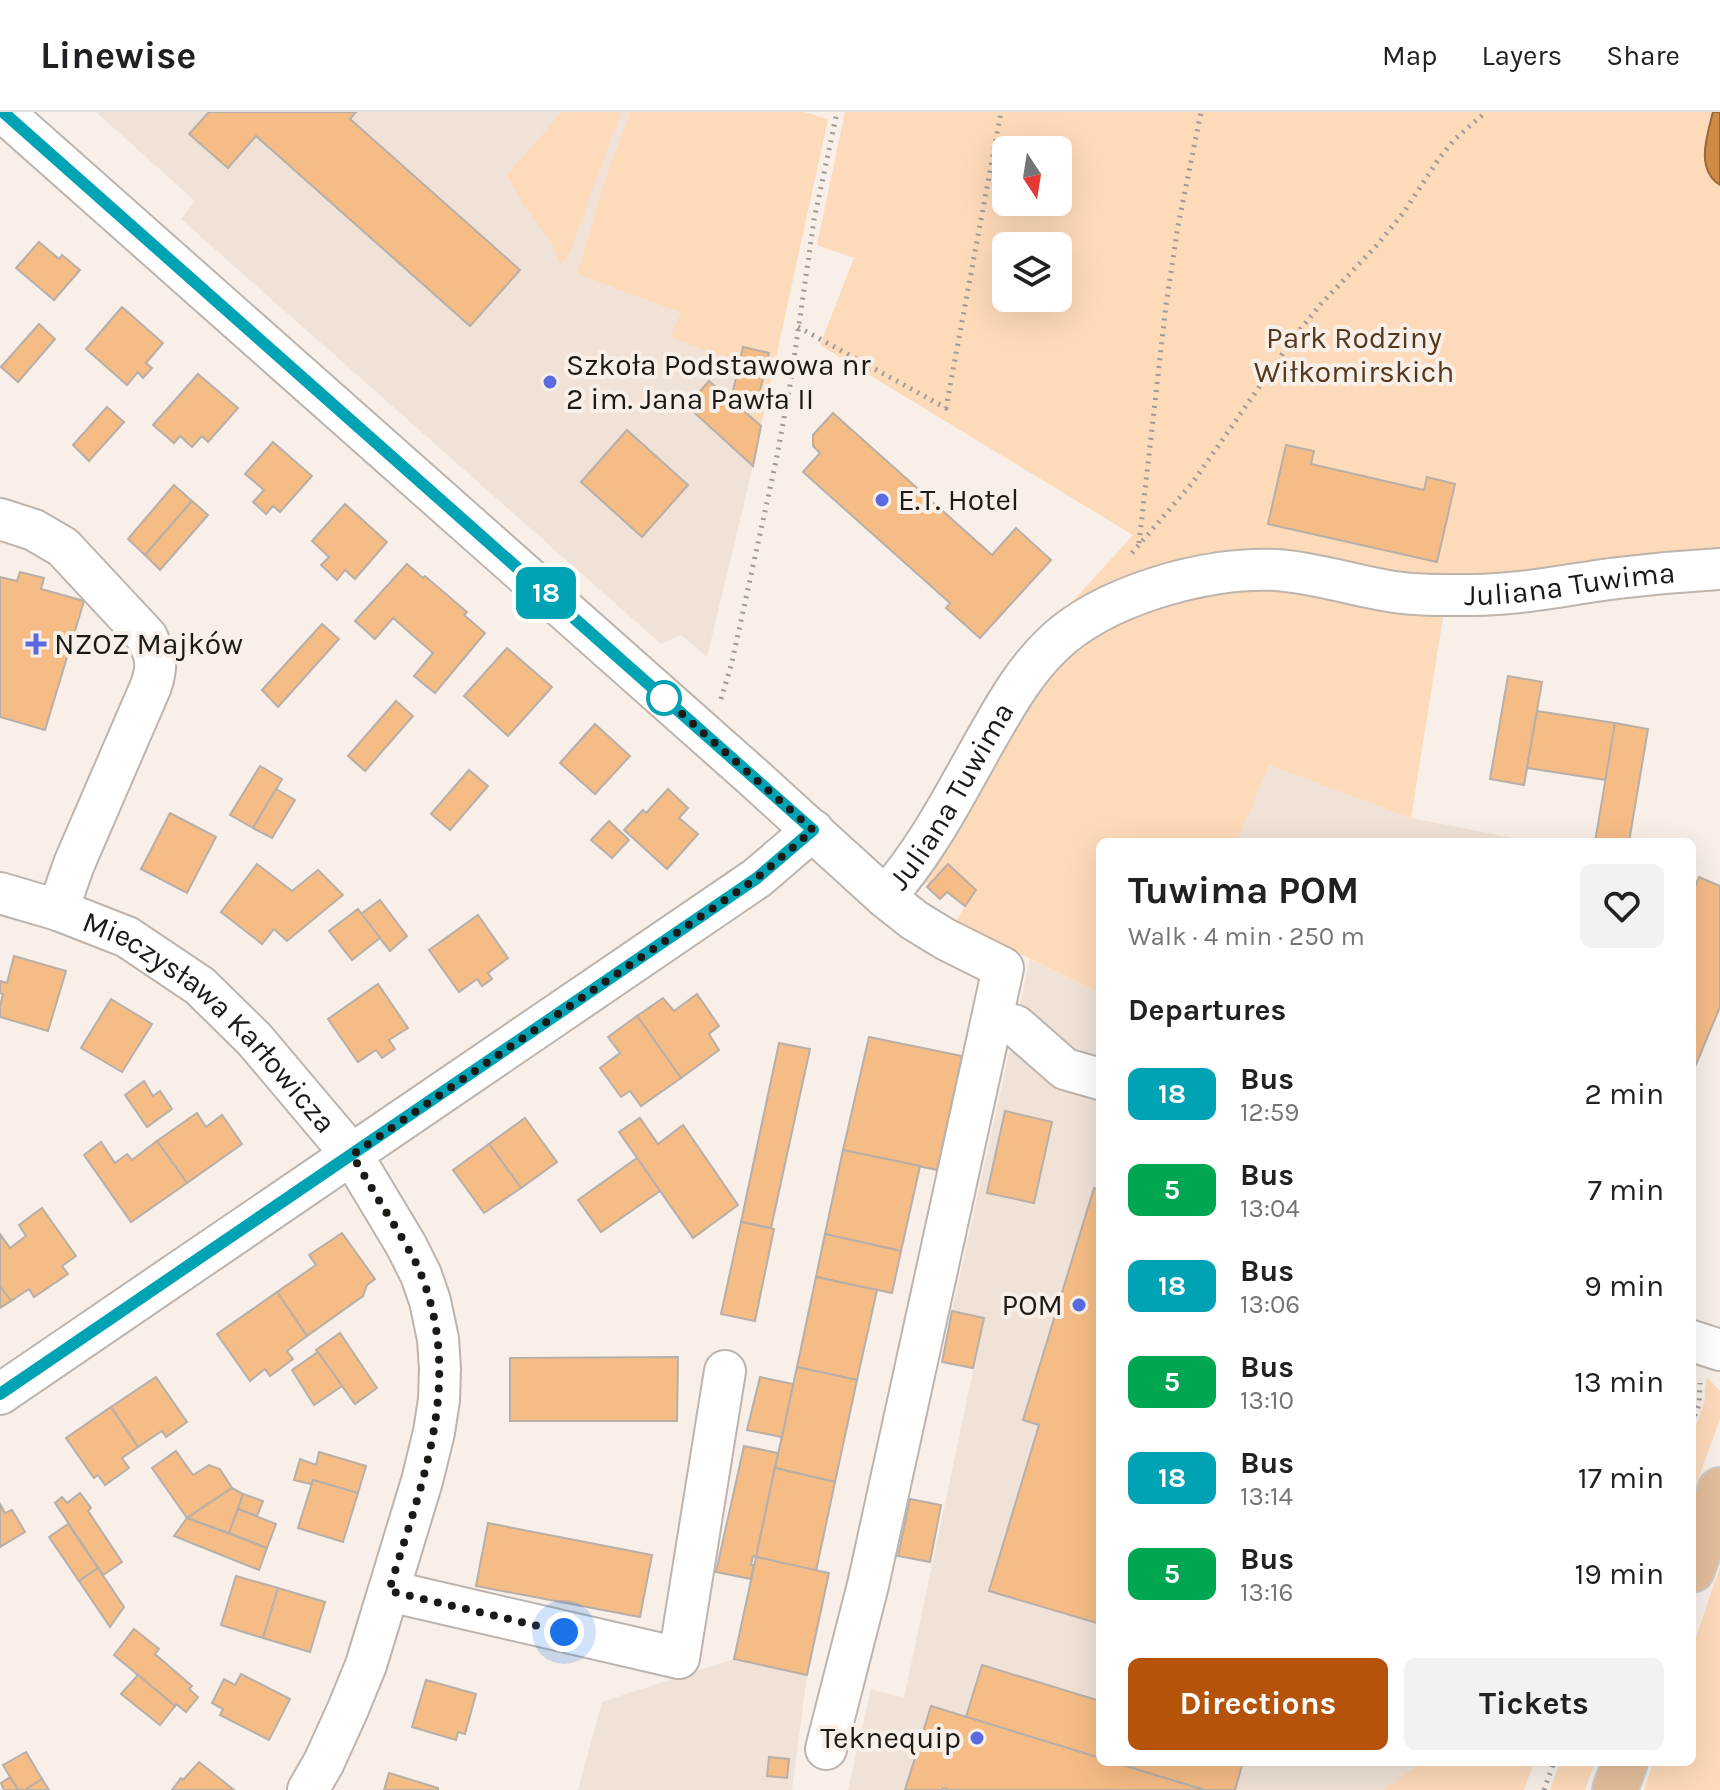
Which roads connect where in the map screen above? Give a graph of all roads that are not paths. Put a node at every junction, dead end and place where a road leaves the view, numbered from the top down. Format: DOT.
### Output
graph roads {
  1 [pos="3,112"];
  2 [pos="0,519"];
  3 [pos="1720,569"];
  4 [pos="813,830"];
  5 [pos="0,893"];
  6 [pos="885,897"];
  7 [pos="58,910"];
  8 [pos="993,1019"];
  9 [pos="1096,1078"];
  10 [pos="352,1155"];
  11 [pos="1696,1342"];
  12 [pos="1720,1350"];
  13 [pos="725,1371"];
  14 [pos="0,1394"];
  15 [pos="1720,1490"];
  16 [pos="1696,1559"];
  17 [pos="389,1591"];
  18 [pos="826,1749"];
  19 [pos="1624,1766"];
  20 [pos="308,1790"];
  21 [pos="1615,1790"];
  1 -- 4 [label="street, Juliana Tuwima"];
  2 -- 7 [label="street"];
  3 -- 6 [label="street, Juliana Tuwima"];
  4 -- 6 [label="street, Juliana Tuwima"];
  4 -- 10 [label="street"];
  5 -- 7 [label="street, Mieczysława Karłowicza"];
  6 -- 8 [label="street"];
  7 -- 10 [label="street, Mieczysława Karłowicza"];
  8 -- 9 [label="street"];
  8 -- 18 [label="street"];
  10 -- 14 [label="street"];
  10 -- 17 [label="street, Mieczysława Karłowicza"];
  11 -- 12 [label="street"];
  13 -- 17 [label="street"];
  15 -- 16 [label="main road"];
  17 -- 20 [label="street, Mieczysława Karłowicza"];
  19 -- 21 [label="main road"];
}
